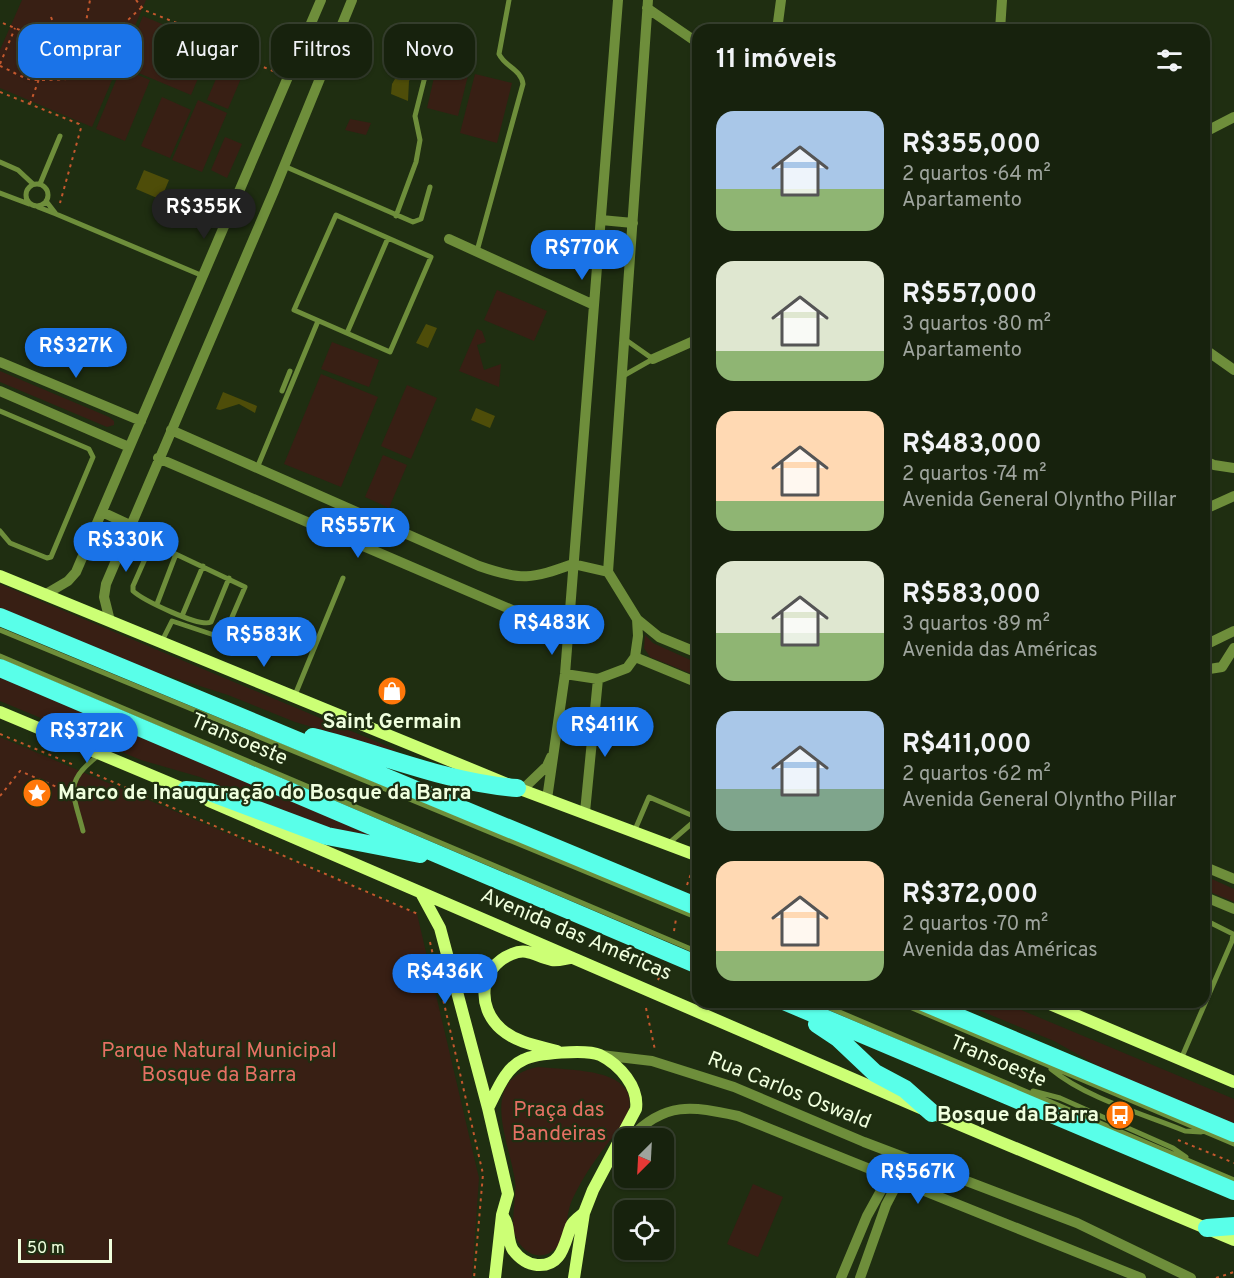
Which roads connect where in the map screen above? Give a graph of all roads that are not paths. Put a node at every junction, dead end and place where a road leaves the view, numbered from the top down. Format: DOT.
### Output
graph roads {
  1 [pos="321,0"];
  2 [pos="352,0"];
  3 [pos="508,0"];
  4 [pos="618,0"];
  5 [pos="781,0"];
  6 [pos="1002,0"];
  7 [pos="648,4"];
  8 [pos="778,24"];
  9 [pos="1000,24"];
  10 [pos="692,38"];
  11 [pos="424,78"];
  12 [pos="1234,117"];
  13 [pos="1210,129"];
  14 [pos="60,136"];
  15 [pos="0,162"];
  16 [pos="284,166"];
  17 [pos="33,184"];
  18 [pos="40,184"];
  19 [pos="430,188"];
  20 [pos="0,193"];
  21 [pos="46,201"];
  22 [pos="32,205"];
  23 [pos="56,214"];
  24 [pos="396,216"];
  25 [pos="601,220"];
  26 [pos="633,223"];
  27 [pos="388,238"];
  28 [pos="449,239"];
  29 [pos="476,253"];
  30 [pos="203,276"];
  31 [pos="594,305"];
  32 [pos="318,321"];
  33 [pos="347,333"];
  34 [pos="626,340"];
  35 [pos="692,342"];
  36 [pos="1210,353"];
  37 [pos="653,359"];
  38 [pos="0,362"];
  39 [pos="1234,370"];
  40 [pos="290,371"];
  41 [pos="623,376"];
  42 [pos="0,391"];
  43 [pos="282,391"];
  44 [pos="0,411"];
  45 [pos="141,421"];
  46 [pos="171,430"];
  47 [pos="129,447"];
  48 [pos="158,458"];
  49 [pos="1210,463"];
  50 [pos="256,468"];
  51 [pos="1234,468"];
  52 [pos="1234,496"];
  53 [pos="1210,507"];
  54 [pos="102,512"];
  55 [pos="130,525"];
  56 [pos="0,531"];
  57 [pos="152,543"];
  58 [pos="176,554"];
  59 [pos="573,564"];
  60 [pos="203,566"];
  61 [pos="608,572"];
  62 [pos="0,576"];
  63 [pos="229,578"];
  64 [pos="343,578"];
  65 [pos="46,594"];
  66 [pos="157,604"];
  67 [pos="182,616"];
  68 [pos="0,617"];
  69 [pos="638,619"];
  70 [pos="110,621"];
  71 [pos="0,630"];
  72 [pos="1234,631"];
  73 [pos="568,634"];
  74 [pos="162,643"];
  75 [pos="1210,643"];
  76 [pos="1234,648"];
  77 [pos="692,651"];
  78 [pos="0,656"];
  79 [pos="635,657"];
  80 [pos="0,668"];
  81 [pos="1210,669"];
  82 [pos="565,674"];
  83 [pos="598,679"];
  84 [pos="692,681"];
  85 [pos="190,696"];
  86 [pos="294,697"];
  87 [pos="0,712"];
  88 [pos="554,751"];
  89 [pos="101,754"];
  90 [pos="519,789"];
  91 [pos="186,790"];
  92 [pos="547,799"];
  93 [pos="585,812"];
  94 [pos="692,815"];
  95 [pos="692,823"];
  96 [pos="83,831"];
  97 [pos="634,832"];
  98 [pos="667,845"];
  99 [pos="692,859"];
  100 [pos="1210,869"];
  101 [pos="478,870"];
  102 [pos="1234,879"];
  103 [pos="421,893"];
  104 [pos="1210,899"];
  105 [pos="692,905"];
  106 [pos="1234,909"];
  107 [pos="692,916"];
  108 [pos="1210,922"];
  109 [pos="692,949"];
  110 [pos="573,958"];
  111 [pos="692,962"];
  112 [pos="1210,993"];
  113 [pos="793,1008"];
  114 [pos="798,1008"];
  115 [pos="830,1008"];
  116 [pos="912,1008"];
  117 [pos="938,1008"];
  118 [pos="958,1008"];
  119 [pos="1068,1008"];
  120 [pos="1203,1008"];
  121 [pos="969,1021"];
  122 [pos="564,1052"];
  123 [pos="599,1054"];
  124 [pos="1181,1059"];
  125 [pos="1234,1082"];
  126 [pos="488,1108"];
  127 [pos="932,1113"];
  128 [pos="640,1128"];
  129 [pos="1234,1133"];
  130 [pos="1234,1144"];
  131 [pos="614,1157"];
  132 [pos="606,1165"];
  133 [pos="885,1177"];
  134 [pos="1234,1180"];
  135 [pos="898,1182"];
  136 [pos="1234,1191"];
  137 [pos="584,1213"];
  138 [pos="502,1215"];
  139 [pos="1234,1226"];
  140 [pos="1207,1228"];
  141 [pos="1234,1240"];
  142 [pos="495,1278"];
  143 [pos="574,1278"];
  144 [pos="841,1278"];
  145 [pos="860,1278"];
  146 [pos="1141,1278"];
  147 [pos="1191,1278"];
  1 -- 30 [label="street"];
  2 -- 16 [label="street"];
  3 -- 29 [label="lane"];
  4 -- 25 [label="street"];
  5 -- 8 [label="street"];
  6 -- 9 [label="street"];
  7 -- 10 [label="street"];
  7 -- 26 [label="street"];
  11 -- 24 [label="lane"];
  12 -- 13 [label="street"];
  14 -- 18 [label="lane"];
  15 -- 17 [label="lane"];
  16 -- 24 [label="lane"];
  16 -- 46 [label="street"];
  17 -- 18 [label="lane"];
  17 -- 22 [label="lane"];
  18 -- 21 [label="lane"];
  19 -- 24 [label="lane"];
  20 -- 22 [label="lane"];
  21 -- 22 [label="lane"];
  21 -- 23 [label="lane"];
  22 -- 23 [label="lane"];
  23 -- 30 [label="lane"];
  25 -- 26 [label="street"];
  25 -- 31 [label="street"];
  26 -- 34 [label="street"];
  27 -- 32 [label="lane"];
  27 -- 33 [label="lane"];
  27 -- 33 [label="lane"];
  28 -- 29 [label="street"];
  29 -- 31 [label="street"];
  30 -- 45 [label="street"];
  31 -- 59 [label="street"];
  32 -- 33 [label="lane"];
  32 -- 50 [label="lane"];
  34 -- 37 [label="lane"];
  34 -- 41 [label="street"];
  35 -- 37 [label="street"];
  36 -- 39 [label="street"];
  37 -- 41 [label="lane"];
  38 -- 45 [label="street"];
  40 -- 43 [label="lane"];
  41 -- 61 [label="street"];
  42 -- 47 [label="street"];
  44 -- 56 [label="lane"];
  45 -- 47 [label="street"];
  46 -- 48 [label="street"];
  46 -- 50 [label="street"];
  47 -- 54 [label="street"];
  48 -- 55 [label="street"];
  48 -- 73 [label="street"];
  49 -- 51 [label="street"];
  50 -- 59 [label="street"];
  52 -- 53 [label="street"];
  54 -- 55 [label="street"];
  54 -- 65 [label="street"];
  55 -- 57 [label="lane"];
  55 -- 70 [label="street"];
  57 -- 58 [label="lane"];
  57 -- 66 [label="lane"];
  58 -- 60 [label="lane"];
  58 -- 66 [label="lane"];
  59 -- 61 [label="street"];
  59 -- 73 [label="street"];
  60 -- 63 [label="lane"];
  60 -- 67 [label="lane"];
  61 -- 69 [label="street"];
  62 -- 65 [label="main road"];
  63 -- 67 [label="lane"];
  63 -- 74 [label="lane"];
  64 -- 86 [label="lane"];
  65 -- 70 [label="main road"];
  66 -- 67 [label="lane"];
  68 -- 85 [label="highway"];
  69 -- 77 [label="street"];
  69 -- 79 [label="street"];
  70 -- 74 [label="main road"];
  71 -- 107 [label="lane, Transoeste"];
  72 -- 75 [label="street"];
  73 -- 82 [label="street"];
  74 -- 86 [label="main road"];
  76 -- 81 [label="street"];
  78 -- 109 [label="lane, Transoeste"];
  79 -- 83 [label="street"];
  79 -- 84 [label="street"];
  80 -- 101 [label="highway, Avenida das Américas"];
  82 -- 83 [label="street"];
  82 -- 88 [label="street"];
  83 -- 93 [label="street"];
  85 -- 90 [label="highway"];
  85 -- 105 [label="highway"];
  86 -- 90 [label="main road"];
  87 -- 89 [label="main road, Avenida das Américas"];
  88 -- 90 [label="street"];
  88 -- 92 [label="street"];
  89 -- 91 [label="main road, Avenida das Américas"];
  89 -- 96 [label="lane"];
  90 -- 92 [label="main road"];
  91 -- 101 [label="highway"];
  91 -- 103 [label="main road, Avenida das Américas"];
  92 -- 93 [label="main road"];
  93 -- 97 [label="main road"];
  94 -- 97 [label="lane"];
  95 -- 98 [label="lane"];
  97 -- 98 [label="main road"];
  98 -- 99 [label="main road"];
  100 -- 102 [label="street"];
  101 -- 111 [label="highway, Avenida das Américas"];
  103 -- 110 [label="main road, Avenida das Américas"];
  103 -- 126 [label="main road"];
  104 -- 106 [label="street"];
  108 -- 112 [label="lane"];
  110 -- 122 [label="main road"];
  110 -- 127 [label="main road, Avenida das Américas"];
  113 -- 127 [label="highway"];
  114 -- 136 [label="highway"];
  115 -- 134 [label="lane, Transoeste"];
  116 -- 130 [label="lane, Transoeste"];
  117 -- 121 [label="highway"];
  118 -- 121 [label="lane"];
  119 -- 124 [label="main road"];
  120 -- 124 [label="lane"];
  121 -- 129 [label="highway"];
  122 -- 123 [label="main road"];
  122 -- 126 [label="main road"];
  123 -- 132 [label="main road"];
  123 -- 147 [label="street, Rua Carlos Oswald"];
  124 -- 125 [label="main road"];
  126 -- 138 [label="main road"];
  127 -- 140 [label="main road, Avenida das Américas"];
  128 -- 133 [label="street, Rua Carlos Oswald"];
  131 -- 132 [label="street"];
  132 -- 137 [label="main road"];
  133 -- 135 [label="street, Rua Carlos Oswald"];
  133 -- 144 [label="street"];
  135 -- 145 [label="street"];
  135 -- 146 [label="street, Rua Carlos Oswald"];
  137 -- 138 [label="main road"];
  137 -- 143 [label="main road"];
  138 -- 142 [label="main road"];
  139 -- 140 [label="highway"];
  140 -- 141 [label="main road, Avenida das Américas"];
}
